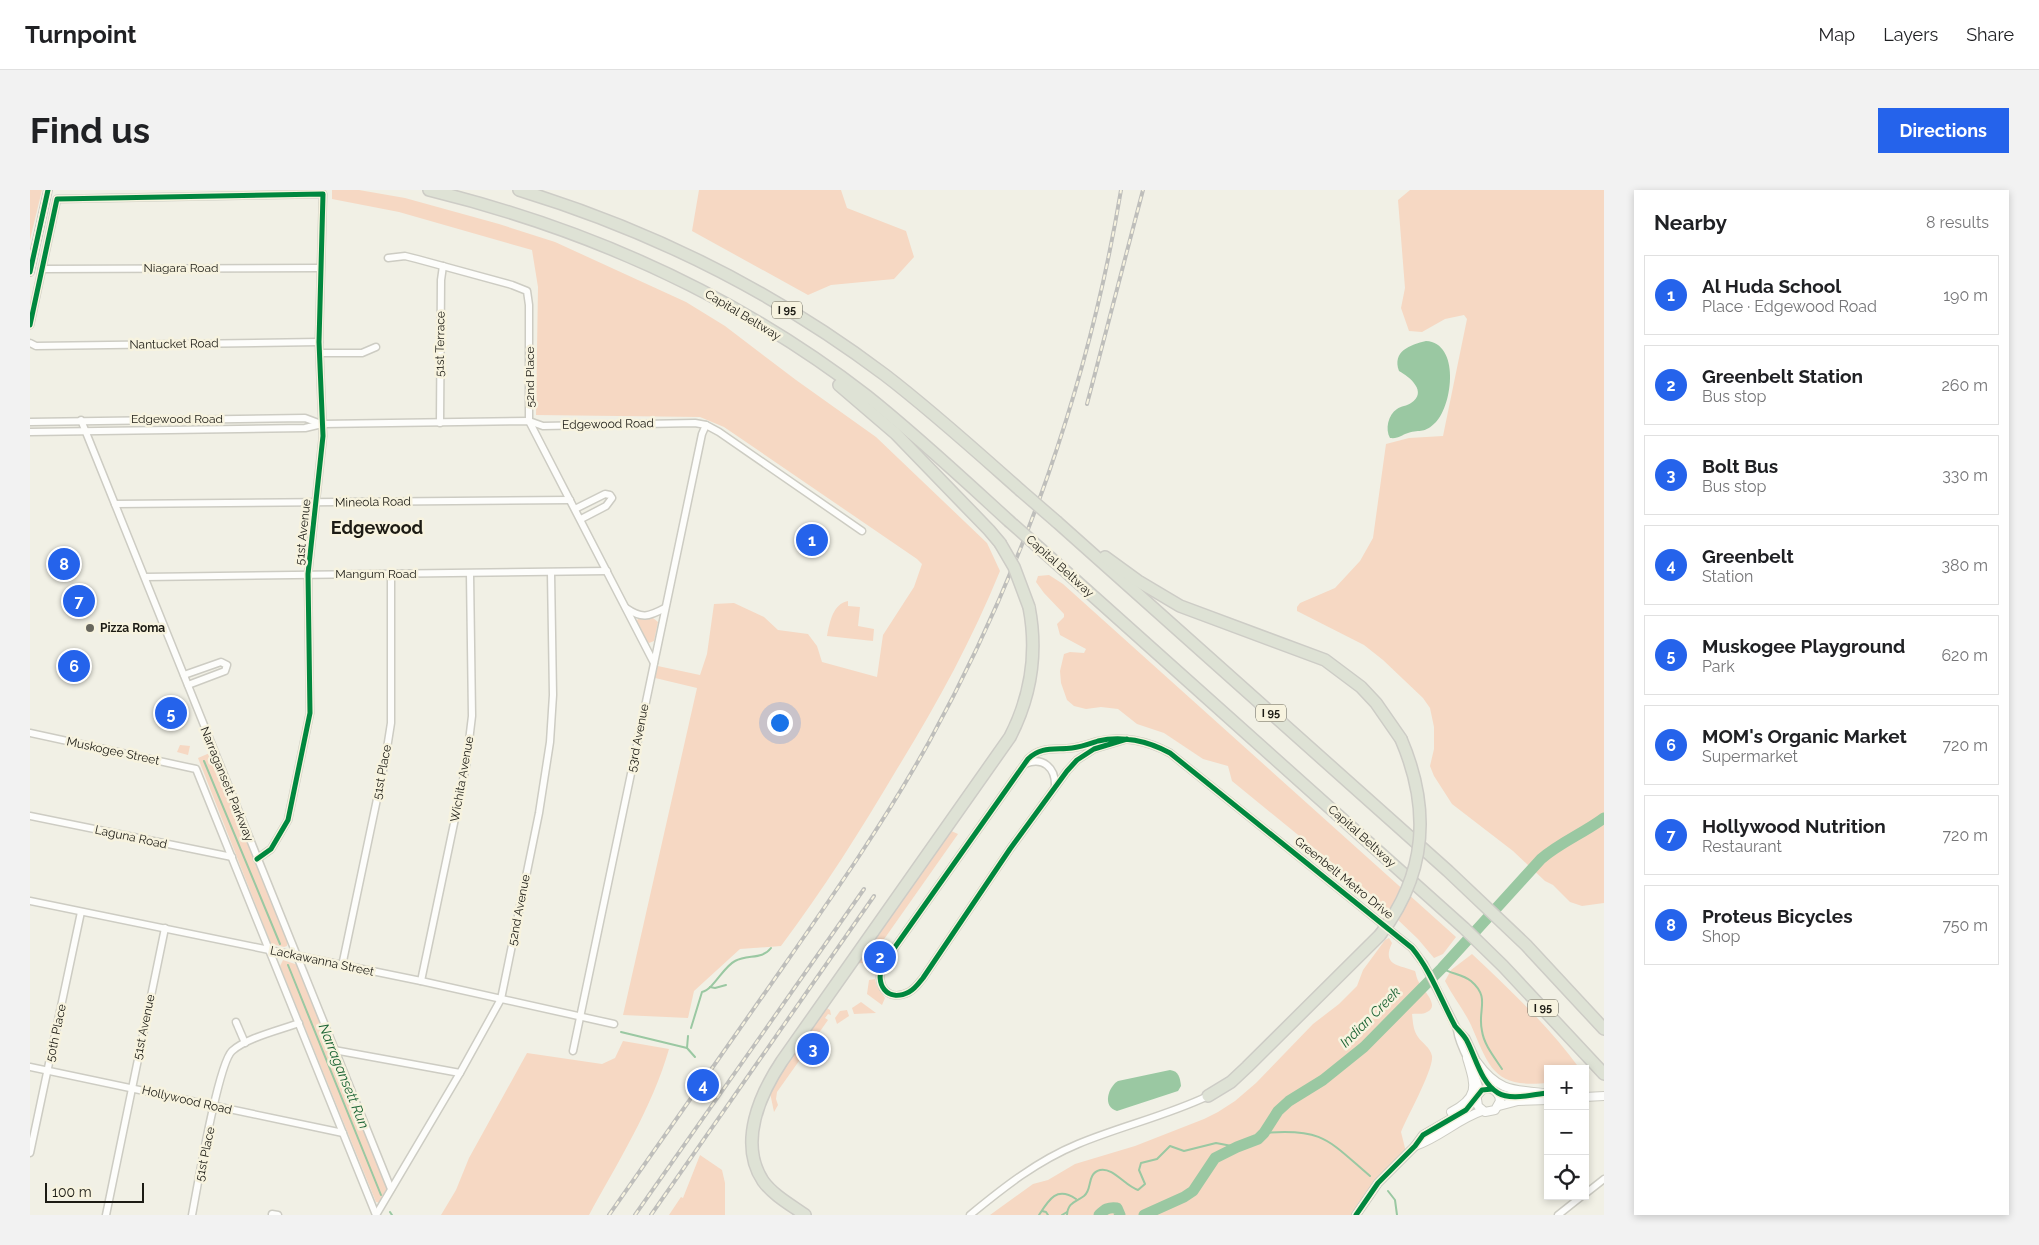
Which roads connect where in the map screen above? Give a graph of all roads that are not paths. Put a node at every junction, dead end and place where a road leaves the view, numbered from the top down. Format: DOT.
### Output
graph roads {
  1 [pos="48,190"];
  2 [pos="429,190"];
  3 [pos="519,190"];
  4 [pos="388,258"];
  5 [pos="443,266"];
  6 [pos="320,268"];
  7 [pos="41,272"];
  8 [pos="30,273"];
  9 [pos="30,325"];
  10 [pos="776,334"];
  11 [pos="319,342"];
  12 [pos="30,343"];
  13 [pos="376,347"];
  14 [pos="320,353"];
  15 [pos="81,420"];
  16 [pos="530,421"];
  17 [pos="30,422"];
  18 [pos="440,423"];
  19 [pos="322,424"];
  20 [pos="706,425"];
  21 [pos="85,430"];
  22 [pos="30,432"];
  23 [pos="570,500"];
  24 [pos="316,502"];
  25 [pos="115,504"];
  26 [pos="575,509"];
  27 [pos="581,519"];
  28 [pos="1057,522"];
  29 [pos="862,531"];
  30 [pos="607,572"];
  31 [pos="551,573"];
  32 [pos="308,574"];
  33 [pos="390,574"];
  34 [pos="470,574"];
  35 [pos="144,577"];
  36 [pos="626,608"];
  37 [pos="665,608"];
  38 [pos="654,662"];
  39 [pos="184,675"];
  40 [pos="188,685"];
  41 [pos="30,733"];
  42 [pos="1127,739"];
  43 [pos="1024,764"];
  44 [pos="196,769"];
  45 [pos="1055,787"];
  46 [pos="30,816"];
  47 [pos="232,857"];
  48 [pos="257,859"];
  49 [pos="30,901"];
  50 [pos="81,912"];
  51 [pos="164,928"];
  52 [pos="270,950"];
  53 [pos="296,956"];
  54 [pos="342,966"];
  55 [pos="421,981"];
  56 [pos="501,999"];
  57 [pos="580,1017"];
  58 [pos="236,1022"];
  59 [pos="299,1023"];
  60 [pos="614,1024"];
  61 [pos="1457,1028"];
  62 [pos="1604,1029"];
  63 [pos="245,1043"];
  64 [pos="334,1050"];
  65 [pos="573,1051"];
  66 [pos="1467,1058"];
  67 [pos="1477,1062"];
  68 [pos="30,1067"];
  69 [pos="48,1071"];
  70 [pos="460,1073"];
  71 [pos="1604,1074"];
  72 [pos="131,1088"];
  73 [pos="1495,1091"];
  74 [pos="1478,1095"];
  75 [pos="1544,1095"];
  76 [pos="1208,1096"];
  77 [pos="1544,1096"];
  78 [pos="1544,1097"];
  79 [pos="1499,1106"];
  80 [pos="214,1107"];
  81 [pos="1482,1111"];
  82 [pos="1438,1126"];
  83 [pos="344,1133"];
  84 [pos="1415,1146"];
  85 [pos="30,1153"];
  86 [pos="1604,1179"];
  87 [pos="391,1189"];
  88 [pos="1589,1191"];
  89 [pos="1577,1200"];
  90 [pos="106,1215"];
  91 [pos="192,1215"];
  92 [pos="376,1215"];
  93 [pos="805,1215"];
  94 [pos="970,1215"];
  95 [pos="1356,1215"];
  96 [pos="1558,1215"];
  1 -- 8 [label="street"];
  2 -- 10 [label="highway, Capital Beltway / I 95"];
  3 -- 28 [label="highway, Capital Beltway / I 95, bridge"];
  4 -- 5 [label="street"];
  5 -- 16 [label="street, 52nd Place"];
  5 -- 18 [label="street, 51st Terrace"];
  6 -- 7 [label="street, Niagara Road"];
  6 -- 7 [label="street, 51st Avenue"];
  6 -- 11 [label="street, 51st Avenue"];
  7 -- 8 [label="street, Niagara Road"];
  7 -- 9 [label="street"];
  10 -- 71 [label="highway, Capital Beltway / I 95, bridge"];
  10 -- 93 [label="highway, bridge"];
  11 -- 12 [label="street, Nantucket Road"];
  11 -- 14 [label="street, 51st Avenue"];
  13 -- 14 [label="street"];
  14 -- 19 [label="street, 51st Avenue"];
  15 -- 17 [label="street, Edgewood Road"];
  15 -- 19 [label="street, Edgewood Road"];
  15 -- 21 [label="street, Narragansett Parkway"];
  16 -- 18 [label="street, Edgewood Road"];
  16 -- 20 [label="street, Edgewood Road"];
  16 -- 23 [label="street, 52nd Place"];
  18 -- 19 [label="street, Edgewood Road"];
  19 -- 21 [label="street, Edgewood Road"];
  19 -- 24 [label="street, 51st Avenue"];
  20 -- 29 [label="street, Edgewood Road"];
  20 -- 37 [label="street, 53rd Avenue"];
  21 -- 22 [label="street, Edgewood Road"];
  21 -- 25 [label="street, Narragansett Parkway"];
  23 -- 24 [label="street, Mineola Road"];
  23 -- 26 [label="street, 52nd Place"];
  24 -- 25 [label="street, Mineola Road"];
  24 -- 32 [label="street, 51st Avenue"];
  25 -- 35 [label="street, Narragansett Parkway"];
  26 -- 27 [label="street, 52nd Place"];
  26 -- 27 [label="street"];
  27 -- 30 [label="street, 52nd Place"];
  28 -- 62 [label="highway, Capital Beltway / I 95"];
  28 -- 76 [label="highway, bridge"];
  30 -- 31 [label="street, Mangum Road"];
  30 -- 36 [label="street, 52nd Place"];
  31 -- 34 [label="street, Mangum Road"];
  31 -- 56 [label="street, 52nd Avenue"];
  32 -- 33 [label="street, Mangum Road"];
  32 -- 35 [label="street, Mangum Road"];
  32 -- 48 [label="street, 51st Avenue"];
  33 -- 34 [label="street, Mangum Road"];
  33 -- 54 [label="street, 51st Place"];
  34 -- 55 [label="street, Wichita Avenue"];
  35 -- 39 [label="street, Narragansett Parkway"];
  36 -- 37 [label="street"];
  36 -- 38 [label="street, 52nd Place"];
  37 -- 38 [label="street, 53rd Avenue"];
  38 -- 57 [label="street, 53rd Avenue"];
  39 -- 40 [label="street, Narragansett Parkway"];
  39 -- 40 [label="street"];
  40 -- 48 [label="street, Narragansett Parkway"];
  41 -- 44 [label="street, Muskogee Street"];
  42 -- 43 [label="street"];
  42 -- 45 [label="street"];
  42 -- 61 [label="street, Greenbelt Metro Drive"];
  43 -- 45 [label="street"];
  43 -- 45 [label="street"];
  44 -- 47 [label="street, Narragansett Parkway"];
  46 -- 47 [label="street, Laguna Road"];
  47 -- 52 [label="street, Narragansett Parkway"];
  48 -- 53 [label="street, Narragansett Parkway"];
  49 -- 50 [label="street, Lackawanna Street"];
  50 -- 51 [label="street, Lackawanna Street"];
  50 -- 69 [label="street, 50th Place"];
  51 -- 52 [label="street, Lackawanna Street"];
  51 -- 72 [label="street, 51st Avenue"];
  52 -- 53 [label="street, Lackawanna Street"];
  52 -- 59 [label="street, Narragansett Parkway"];
  53 -- 54 [label="street, Lackawanna Street"];
  53 -- 64 [label="street, Narragansett Parkway"];
  54 -- 55 [label="street, Lackawanna Street"];
  55 -- 56 [label="street, Lackawanna Street"];
  56 -- 57 [label="street, Lackawanna Street"];
  56 -- 70 [label="street, 52nd Avenue"];
  57 -- 60 [label="street, Lackawanna Street"];
  57 -- 65 [label="street, 53rd Avenue"];
  58 -- 63 [label="street"];
  59 -- 63 [label="street, 51st Place"];
  59 -- 83 [label="street, Narragansett Parkway"];
  61 -- 66 [label="street, Greenbelt Metro Drive"];
  61 -- 67 [label="street, Greenbelt Metro Drive"];
  63 -- 80 [label="street, 51st Place"];
  64 -- 70 [label="street"];
  64 -- 87 [label="street, Narragansett Parkway"];
  66 -- 74 [label="street, Greenbelt Metro Drive"];
  66 -- 82 [label="street"];
  67 -- 73 [label="street, Greenbelt Metro Drive"];
  67 -- 75 [label="street"];
  68 -- 69 [label="street, Hollywood Road"];
  69 -- 72 [label="street, Hollywood Road"];
  69 -- 85 [label="street, 50th Place"];
  70 -- 87 [label="street, 52nd Avenue"];
  72 -- 80 [label="street, Hollywood Road"];
  72 -- 90 [label="street, 51st Avenue"];
  73 -- 74 [label="street"];
  73 -- 77 [label="street"];
  73 -- 79 [label="street"];
  74 -- 81 [label="street"];
  74 -- 82 [label="street"];
  76 -- 94 [label="street"];
  78 -- 79 [label="street"];
  79 -- 81 [label="street"];
  80 -- 83 [label="street, Hollywood Road"];
  80 -- 91 [label="street, 51st Place"];
  81 -- 84 [label="street"];
  82 -- 84 [label="street"];
  83 -- 92 [label="street, Narragansett Parkway"];
  84 -- 95 [label="street"];
  86 -- 88 [label="street"];
  87 -- 92 [label="street, 52nd Avenue"];
  89 -- 96 [label="street"];
}
